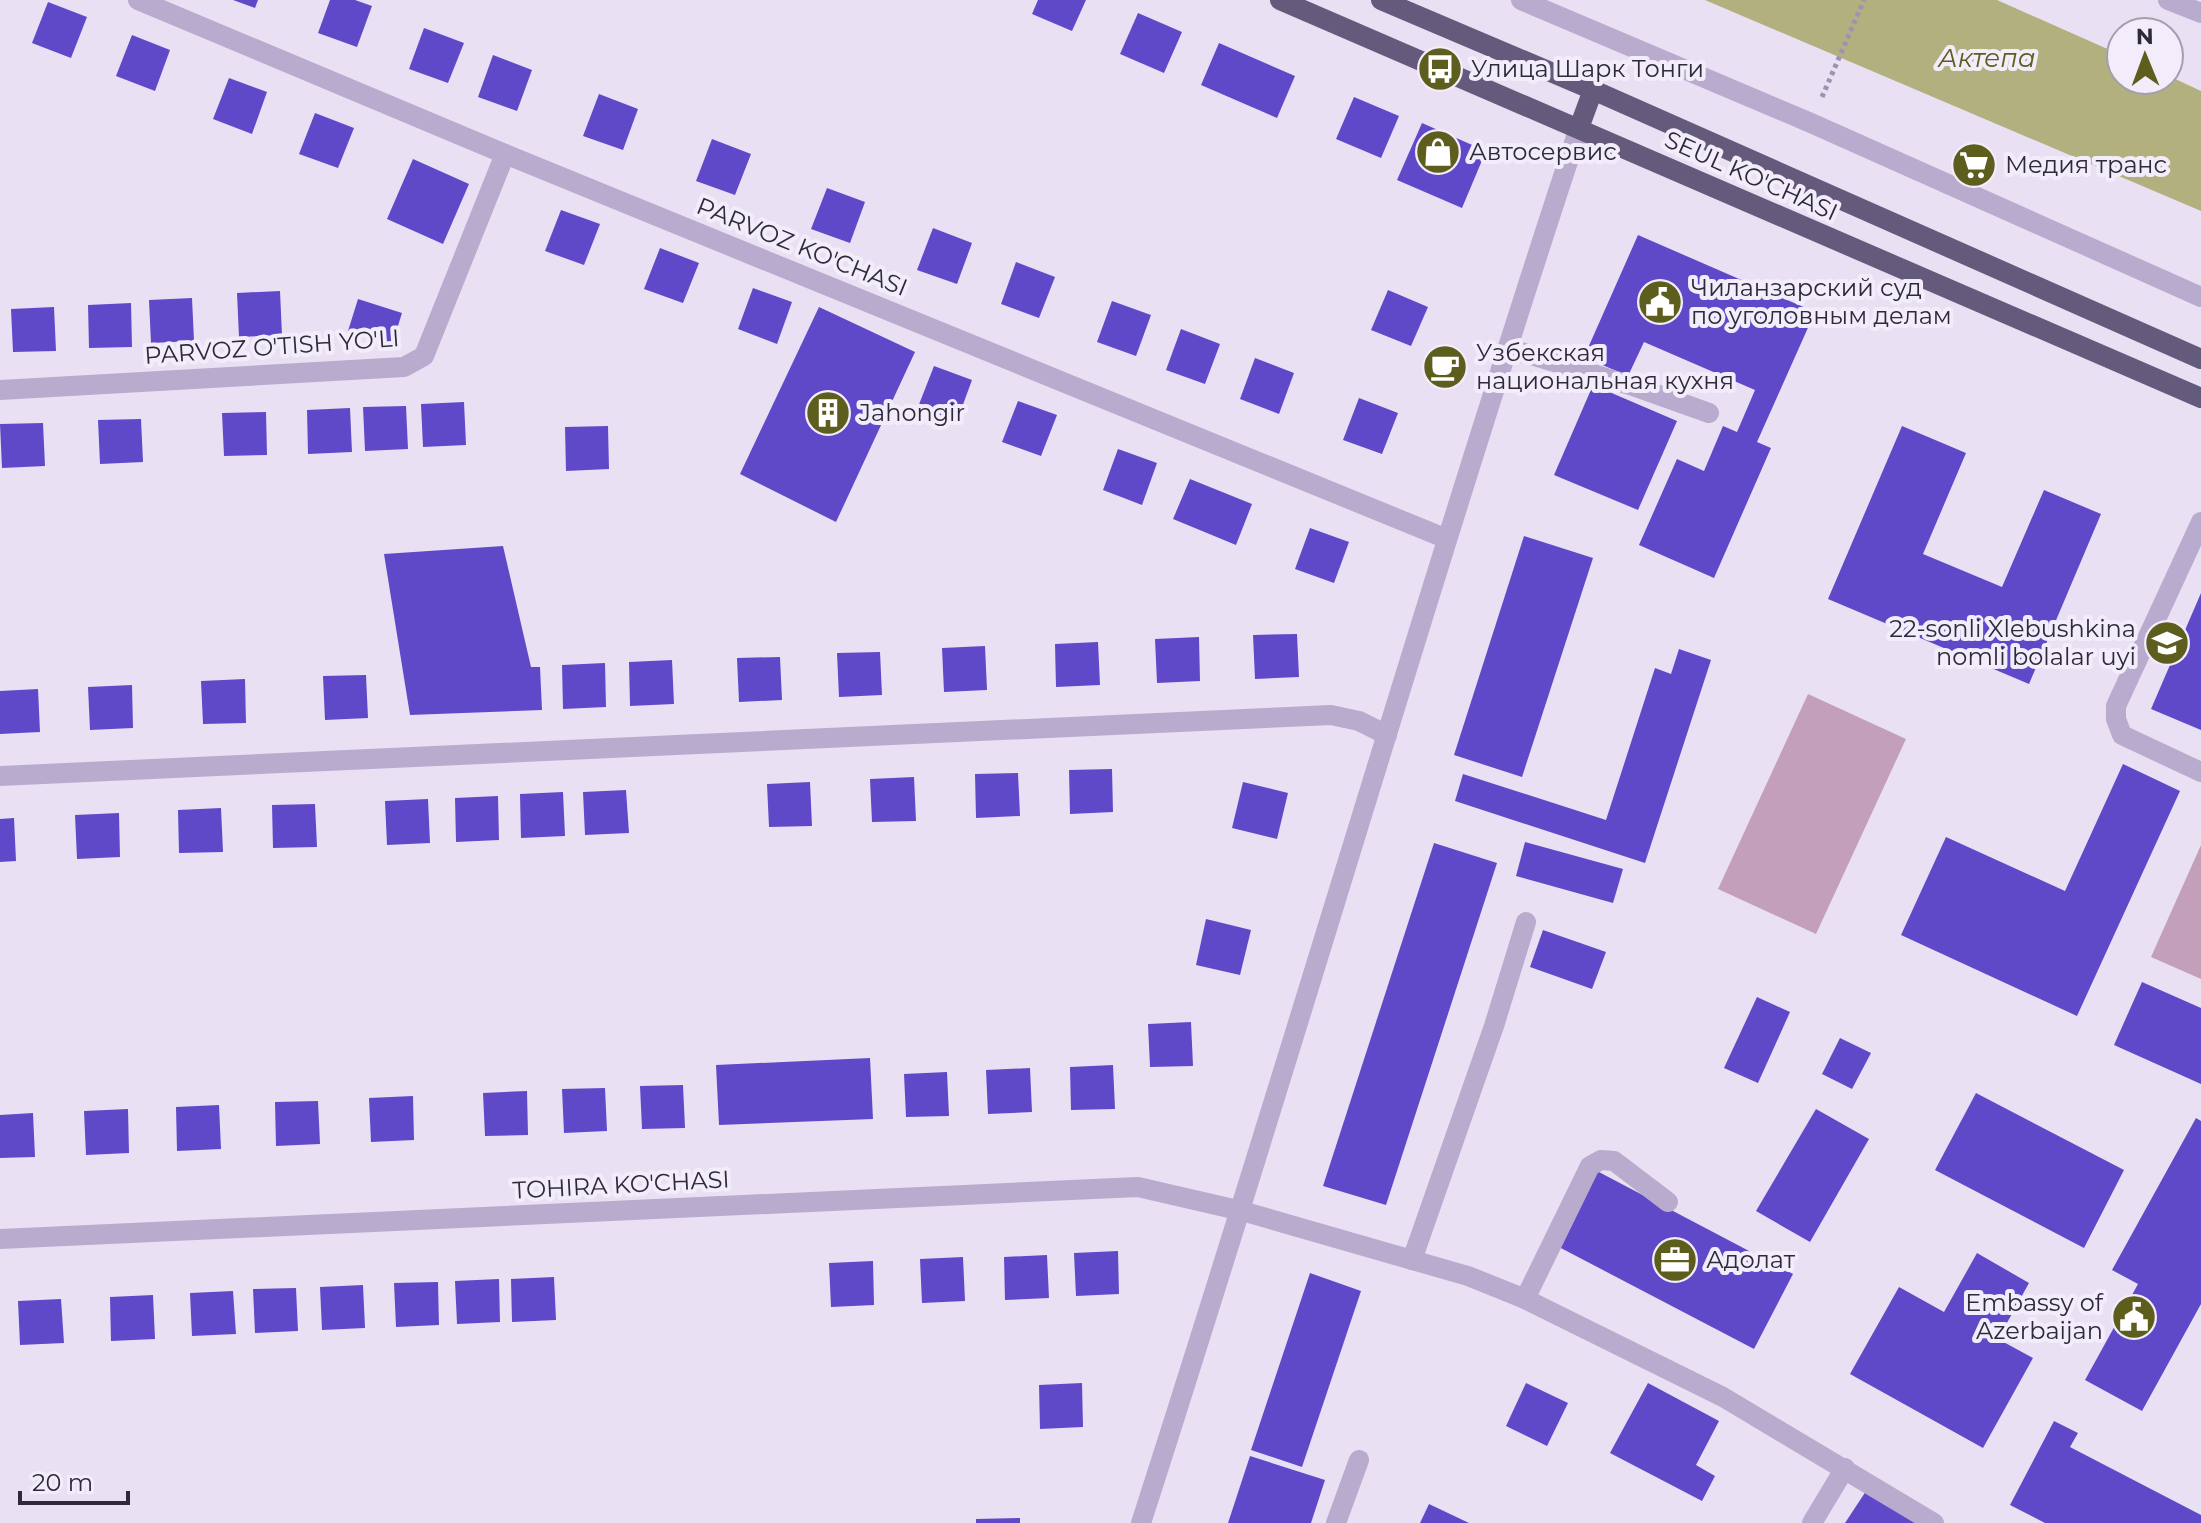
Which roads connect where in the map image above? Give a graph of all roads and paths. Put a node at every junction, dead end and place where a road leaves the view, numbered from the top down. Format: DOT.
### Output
graph roads {
  1 [pos="138,0"];
  2 [pos="1280,0"];
  3 [pos="1381,0"];
  4 [pos="1521,0"];
  5 [pos="1864,0"];
  6 [pos="2168,0"];
  7 [pos="2201,13"];
  8 [pos="1829,80"];
  9 [pos="1593,90"];
  10 [pos="1579,128"];
  11 [pos="505,154"];
  12 [pos="2201,297"];
  13 [pos="1508,348"];
  14 [pos="2201,359"];
  15 [pos="0,390"];
  16 [pos="2201,398"];
  17 [pos="1709,413"];
  18 [pos="2201,522"];
  19 [pos="1447,539"];
  20 [pos="1387,735"];
  21 [pos="2201,772"];
  22 [pos="0,776"];
  23 [pos="1526,922"];
  24 [pos="1668,1202"];
  25 [pos="1242,1211"];
  26 [pos="0,1239"];
  27 [pos="1412,1260"];
  28 [pos="1525,1299"];
  29 [pos="1359,1460"];
  30 [pos="1845,1468"];
  31 [pos="1141,1523"];
  32 [pos="1336,1523"];
  33 [pos="1812,1523"];
  34 [pos="1934,1523"];
  1 -- 11 [label="street, PARVOZ KO'CHASI"];
  2 -- 10 [label="main road, SEUL KO'CHASI"];
  3 -- 9 [label="main road, SEUL KO'CHASI"];
  4 -- 12 [label="street"];
  5 -- 8 [label="path"];
  6 -- 7 [label="street"];
  9 -- 10 [label="main road"];
  9 -- 14 [label="main road, SEUL KO'CHASI"];
  10 -- 13 [label="street"];
  10 -- 16 [label="main road, SEUL KO'CHASI"];
  11 -- 15 [label="street, PARVOZ O'TISH YO'LI"];
  11 -- 19 [label="street, PARVOZ KO'CHASI"];
  13 -- 17 [label="street"];
  13 -- 19 [label="street"];
  18 -- 21 [label="street"];
  19 -- 20 [label="street"];
  20 -- 22 [label="street"];
  20 -- 25 [label="street"];
  23 -- 27 [label="street"];
  24 -- 28 [label="street"];
  25 -- 26 [label="street, TOHIRA KO'CHASI"];
  25 -- 27 [label="street, TOHIRA KO'CHASI"];
  25 -- 31 [label="street"];
  27 -- 28 [label="street, TOHIRA KO'CHASI"];
  28 -- 30 [label="street, TOHIRA KO'CHASI"];
  29 -- 32 [label="street"];
  30 -- 33 [label="street"];
  30 -- 34 [label="street, TOHIRA KO'CHASI"];
}
